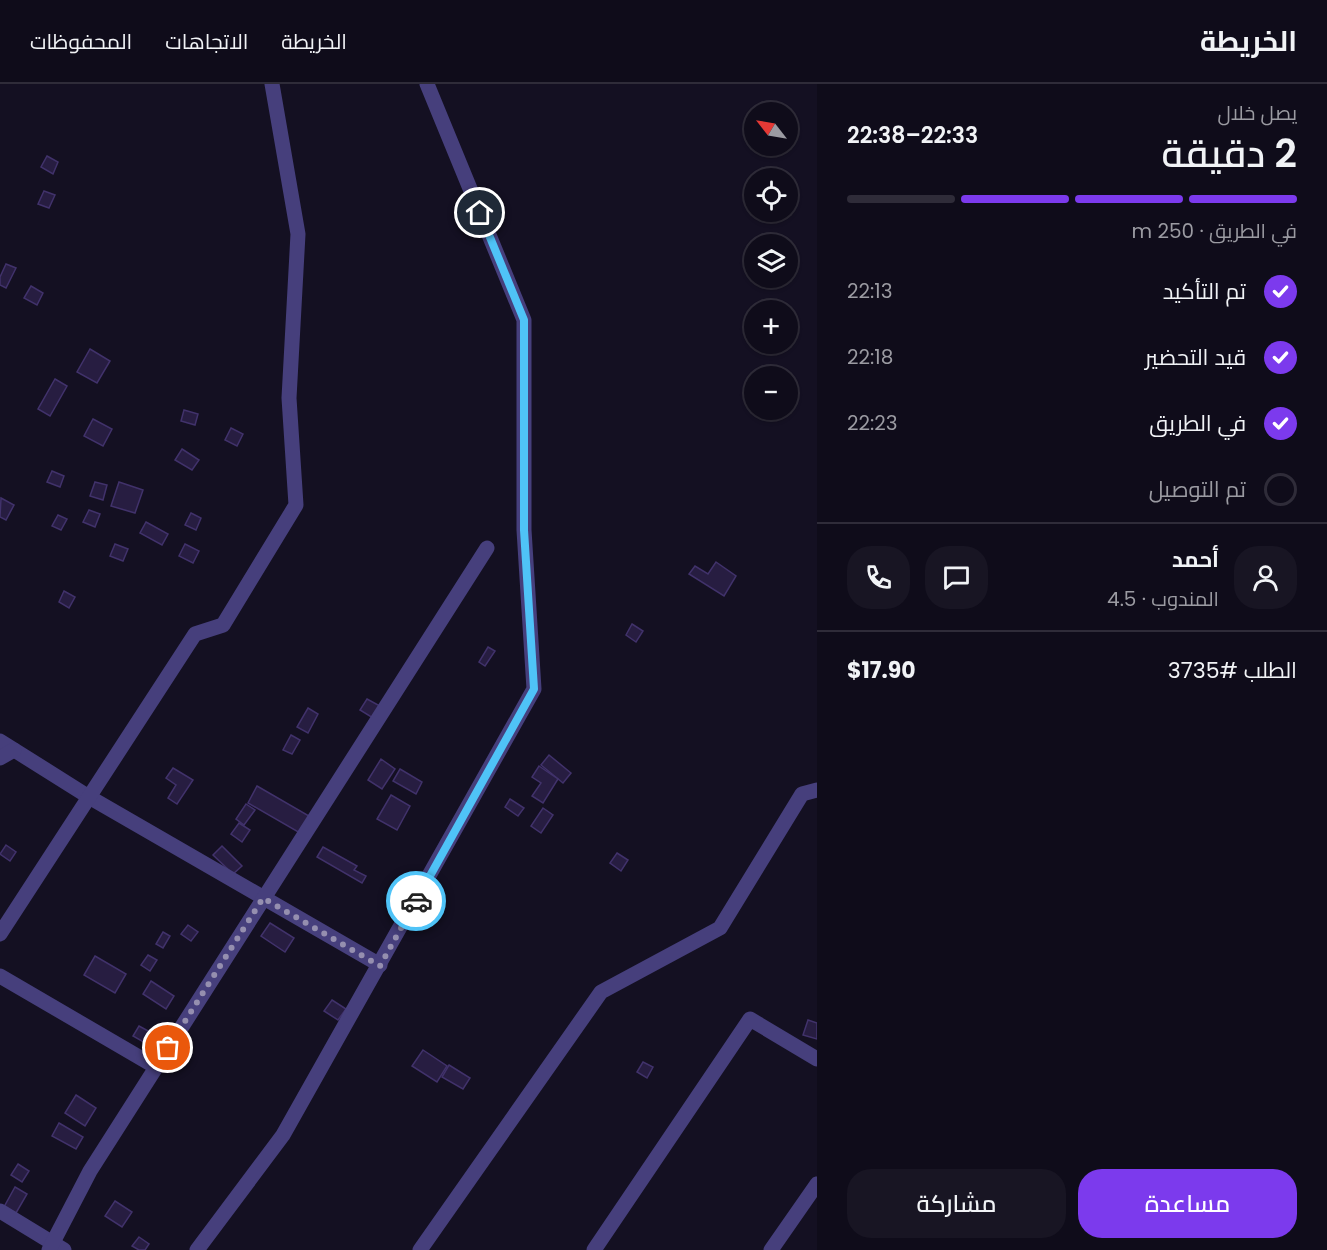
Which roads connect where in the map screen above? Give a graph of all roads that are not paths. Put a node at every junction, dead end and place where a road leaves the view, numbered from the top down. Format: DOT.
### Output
graph roads {
  1 [pos="272,84"];
  2 [pos="427,84"];
  3 [pos="487,548"];
  4 [pos="0,741"];
  5 [pos="14,750"];
  6 [pos="0,758"];
  7 [pos="817,790"];
  8 [pos="89,797"];
  9 [pos="263,898"];
  10 [pos="0,934"];
  11 [pos="380,966"];
  12 [pos="0,976"];
  13 [pos="817,1059"];
  14 [pos="156,1067"];
  15 [pos="817,1185"];
  16 [pos="0,1211"];
  17 [pos="56,1248"];
  18 [pos="197,1250"];
  19 [pos="420,1250"];
  20 [pos="594,1250"];
  21 [pos="771,1250"];
  1 -- 8 [label="street"];
  2 -- 11 [label="street"];
  3 -- 9 [label="street"];
  4 -- 5 [label="street"];
  5 -- 6 [label="street"];
  5 -- 8 [label="street"];
  7 -- 19 [label="street"];
  8 -- 9 [label="street"];
  8 -- 10 [label="street"];
  9 -- 11 [label="street"];
  9 -- 14 [label="street"];
  11 -- 18 [label="street"];
  12 -- 14 [label="street"];
  13 -- 20 [label="street"];
  14 -- 17 [label="street"];
  15 -- 21 [label="street"];
  16 -- 17 [label="street"];
}
